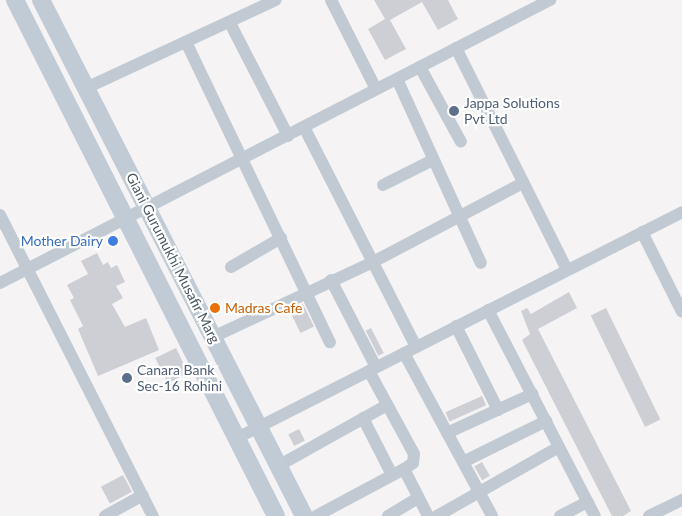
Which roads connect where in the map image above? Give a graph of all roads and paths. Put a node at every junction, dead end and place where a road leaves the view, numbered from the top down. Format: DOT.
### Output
graph roads {
  1 [pos="14,0"];
  2 [pos="41,0"];
  3 [pos="276,0"];
  4 [pos="331,0"];
  5 [pos="520,0"];
  6 [pos="550,0"];
  7 [pos="0,6"];
  8 [pos="526,12"];
  9 [pos="230,23"];
  10 [pos="186,42"];
  11 [pos="456,48"];
  12 [pos="420,66"];
  13 [pos="397,79"];
  14 [pos="86,88"];
  15 [pos="376,89"];
  16 [pos="304,127"];
  17 [pos="288,136"];
  18 [pos="461,142"];
  19 [pos="433,160"];
  20 [pos="242,161"];
  21 [pos="523,182"];
  22 [pos="383,184"];
  23 [pos="147,208"];
  24 [pos="682,212"];
  25 [pos="0,215"];
  26 [pos="460,215"];
  27 [pos="126,218"];
  28 [pos="642,232"];
  29 [pos="281,238"];
  30 [pos="373,262"];
  31 [pos="481,263"];
  32 [pos="231,267"];
  33 [pos="28,269"];
  34 [pos="567,270"];
  35 [pos="331,280"];
  36 [pos="0,283"];
  37 [pos="306,291"];
  38 [pos="488,310"];
  39 [pos="682,312"];
  40 [pos="456,326"];
  41 [pos="213,337"];
  42 [pos="330,342"];
  43 [pos="416,347"];
  44 [pos="404,353"];
  45 [pos="373,369"];
  46 [pos="532,394"];
  47 [pos="387,405"];
  48 [pos="498,410"];
  49 [pos="363,418"];
  50 [pos="546,421"];
  51 [pos="258,427"];
  52 [pos="447,433"];
  53 [pos="237,438"];
  54 [pos="559,447"];
  55 [pos="463,462"];
  56 [pos="278,466"];
  57 [pos="404,469"];
  58 [pos="392,475"];
  59 [pos="479,492"];
  60 [pos="143,495"];
  61 [pos="418,498"];
  62 [pos="682,500"];
  63 [pos="588,502"];
  64 [pos="458,511"];
  65 [pos="105,516"];
  66 [pos="153,516"];
  67 [pos="276,516"];
  68 [pos="304,516"];
  69 [pos="316,516"];
  70 [pos="388,516"];
  71 [pos="428,516"];
  72 [pos="437,516"];
  73 [pos="492,516"];
  74 [pos="560,516"];
  75 [pos="595,516"];
  76 [pos="649,516"];
  1 -- 7 [label="street"];
  1 -- 27 [label="street, Giani Gurumukhi Musafir Marg"];
  2 -- 14 [label="street, Giani Gurumukhi Musafir Marg"];
  3 -- 9 [label="street"];
  4 -- 15 [label="street"];
  5 -- 8 [label="street"];
  6 -- 8 [label="street"];
  8 -- 11 [label="street"];
  9 -- 10 [label="street"];
  9 -- 17 [label="street"];
  10 -- 14 [label="street"];
  10 -- 20 [label="street"];
  11 -- 12 [label="street"];
  11 -- 21 [label="street"];
  12 -- 13 [label="street"];
  12 -- 18 [label="street"];
  13 -- 15 [label="street"];
  13 -- 19 [label="street"];
  14 -- 23 [label="street, Giani Gurumukhi Musafir Marg"];
  15 -- 16 [label="street"];
  16 -- 17 [label="street"];
  16 -- 30 [label="street"];
  17 -- 20 [label="street"];
  19 -- 22 [label="street"];
  19 -- 26 [label="street"];
  20 -- 23 [label="street"];
  20 -- 29 [label="street"];
  21 -- 26 [label="street"];
  21 -- 34 [label="street"];
  23 -- 27 [label="street"];
  23 -- 41 [label="street, Giani Gurumukhi Musafir Marg"];
  24 -- 28 [label="street"];
  25 -- 33 [label="street"];
  26 -- 30 [label="street"];
  26 -- 31 [label="street"];
  27 -- 33 [label="street"];
  27 -- 53 [label="street, Giani Gurumukhi Musafir Marg"];
  28 -- 34 [label="street"];
  28 -- 39 [label="street"];
  29 -- 32 [label="street"];
  29 -- 37 [label="street"];
  30 -- 35 [label="street"];
  30 -- 43 [label="street"];
  33 -- 36 [label="street"];
  33 -- 60 [label="street"];
  34 -- 38 [label="street"];
  35 -- 37 [label="street"];
  35 -- 45 [label="street"];
  37 -- 41 [label="street"];
  37 -- 42 [label="street"];
  38 -- 40 [label="street"];
  38 -- 46 [label="street"];
  40 -- 43 [label="street"];
  40 -- 48 [label="street"];
  41 -- 51 [label="street, Giani Gurumukhi Musafir Marg"];
  43 -- 44 [label="street"];
  44 -- 45 [label="street"];
  44 -- 52 [label="street"];
  45 -- 47 [label="street"];
  45 -- 51 [label="street"];
  46 -- 48 [label="street"];
  46 -- 50 [label="street"];
  47 -- 49 [label="street"];
  47 -- 57 [label="street"];
  48 -- 52 [label="street"];
  49 -- 56 [label="street"];
  49 -- 58 [label="street"];
  50 -- 54 [label="street"];
  50 -- 55 [label="street"];
  51 -- 53 [label="street"];
  51 -- 56 [label="street, Giani Gurumukhi Musafir Marg"];
  52 -- 55 [label="street"];
  53 -- 67 [label="street, Giani Gurumukhi Musafir Marg"];
  54 -- 59 [label="street"];
  54 -- 63 [label="street"];
  55 -- 59 [label="street"];
  56 -- 68 [label="street, Giani Gurumukhi Musafir Marg"];
  57 -- 58 [label="street"];
  57 -- 61 [label="street"];
  58 -- 69 [label="street"];
  59 -- 64 [label="street"];
  59 -- 73 [label="street"];
  60 -- 65 [label="street"];
  60 -- 66 [label="street"];
  61 -- 70 [label="street"];
  61 -- 71 [label="street"];
  62 -- 76 [label="street"];
  63 -- 74 [label="street"];
  63 -- 75 [label="street"];
  64 -- 72 [label="street"];
}
